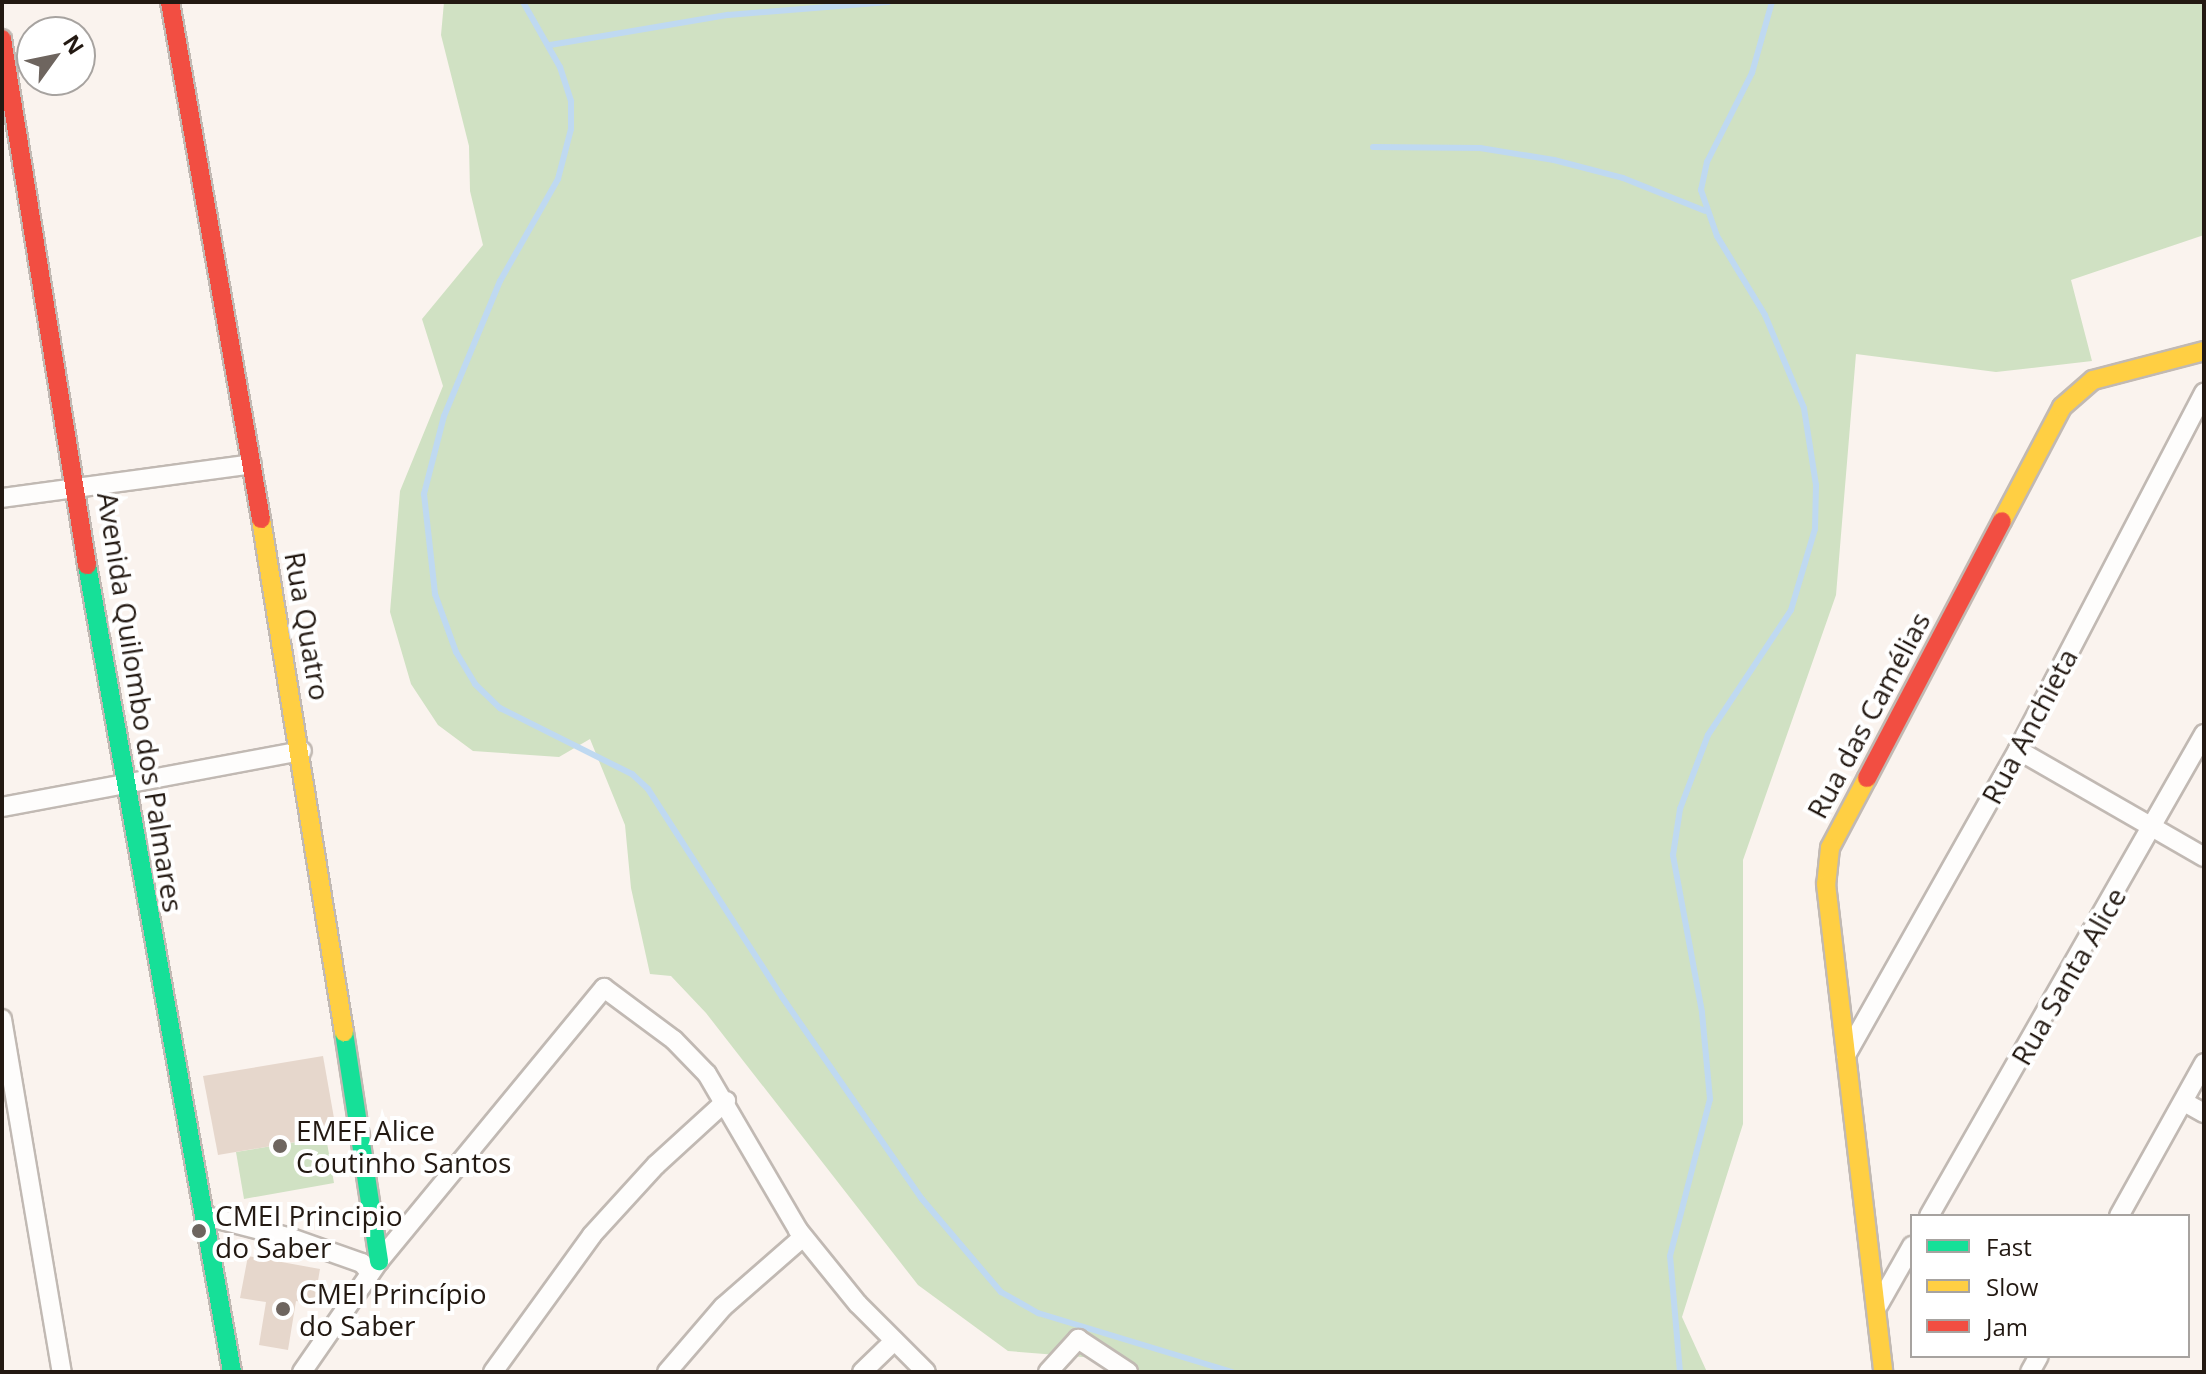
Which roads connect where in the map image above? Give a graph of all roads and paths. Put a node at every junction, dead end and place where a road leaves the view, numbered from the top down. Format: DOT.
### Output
graph roads {
  1 [pos="170,2"];
  2 [pos="2,39"];
  3 [pos="2204,351"];
  4 [pos="2204,393"];
  5 [pos="252,464"];
  6 [pos="78,487"];
  7 [pos="2,498"];
  8 [pos="2204,734"];
  9 [pos="2018,750"];
  10 [pos="302,751"];
  11 [pos="123,785"];
  12 [pos="2,807"];
  13 [pos="2153,829"];
  14 [pos="2204,857"];
  15 [pos="2,1019"];
  16 [pos="1846,1055"];
  17 [pos="2204,1063"];
  18 [pos="726,1101"];
  19 [pos="2184,1102"];
  20 [pos="2204,1113"];
  21 [pos="1930,1214"];
  22 [pos="2120,1214"];
  23 [pos="206,1216"];
  24 [pos="803,1237"];
  25 [pos="1910,1250"];
  26 [pos="375,1267"];
  27 [pos="1879,1304"];
  28 [pos="894,1341"];
  29 [pos="62,1372"];
  30 [pos="232,1372"];
  31 [pos="302,1372"];
  32 [pos="493,1372"];
  33 [pos="667,1372"];
  34 [pos="862,1372"];
  35 [pos="926,1372"];
  36 [pos="1048,1372"];
  37 [pos="1128,1372"];
  38 [pos="1883,1372"];
  1 -- 5 [label="street, Rua Quatro"];
  2 -- 6 [label="street, Avenida Quilombo dos Palmares"];
  3 -- 16 [label="street, Rua das Camélias"];
  4 -- 9 [label="street, Rua Anchieta"];
  5 -- 6 [label="street"];
  5 -- 10 [label="street, Rua Quatro"];
  6 -- 7 [label="street"];
  6 -- 11 [label="street, Avenida Quilombo dos Palmares"];
  8 -- 13 [label="street, Rua Santa Alice"];
  9 -- 13 [label="street"];
  9 -- 16 [label="street, Rua Anchieta"];
  10 -- 11 [label="street"];
  10 -- 26 [label="street, Rua Quatro"];
  11 -- 12 [label="street"];
  11 -- 23 [label="street, Avenida Quilombo dos Palmares"];
  13 -- 14 [label="street"];
  13 -- 21 [label="street, Rua Santa Alice"];
  15 -- 29 [label="street"];
  16 -- 27 [label="street, Rua das Camélias"];
  17 -- 19 [label="street"];
  18 -- 24 [label="street"];
  18 -- 26 [label="street"];
  18 -- 32 [label="street"];
  19 -- 20 [label="street"];
  19 -- 22 [label="street"];
  23 -- 26 [label="street"];
  23 -- 30 [label="street, Avenida Quilombo dos Palmares"];
  24 -- 28 [label="street"];
  24 -- 33 [label="street"];
  25 -- 27 [label="street"];
  26 -- 31 [label="street"];
  27 -- 38 [label="street, Rua das Camélias"];
  28 -- 34 [label="street"];
  28 -- 35 [label="street"];
  36 -- 37 [label="street"];
}
